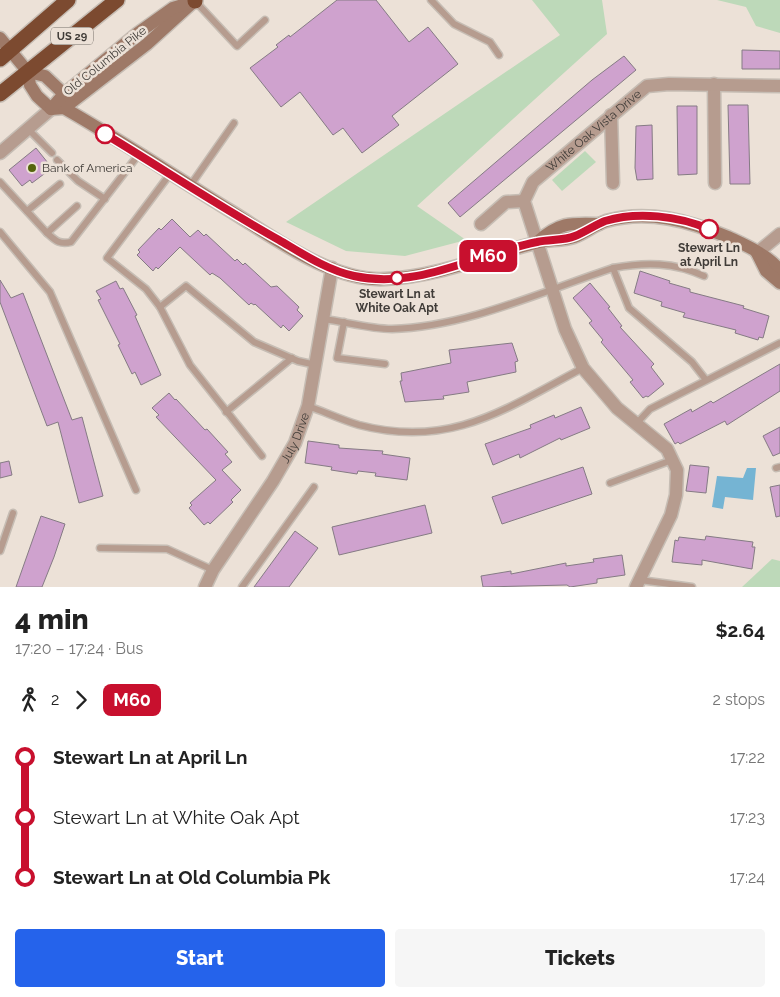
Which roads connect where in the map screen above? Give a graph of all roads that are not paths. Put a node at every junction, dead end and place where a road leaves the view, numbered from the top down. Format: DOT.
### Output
graph roads {
  1 [pos="68,0"];
  2 [pos="117,0"];
  3 [pos="195,0"];
  4 [pos="431,0"];
  5 [pos="266,20"];
  6 [pos="0,38"];
  7 [pos="5,55"];
  8 [pos="499,56"];
  9 [pos="28,72"];
  10 [pos="714,84"];
  11 [pos="780,86"];
  12 [pos="0,94"];
  13 [pos="64,94"];
  14 [pos="64,108"];
  15 [pos="51,109"];
  16 [pos="611,115"];
  17 [pos="234,123"];
  18 [pos="29,130"];
  19 [pos="0,153"];
  20 [pos="52,153"];
  21 [pos="139,154"];
  22 [pos="57,160"];
  23 [pos="170,174"];
  24 [pos="0,182"];
  25 [pos="613,183"];
  26 [pos="715,183"];
  27 [pos="60,184"];
  28 [pos="190,186"];
  29 [pos="105,199"];
  30 [pos="524,201"];
  31 [pos="77,206"];
  32 [pos="27,211"];
  33 [pos="481,224"];
  34 [pos="0,232"];
  35 [pos="47,233"];
  36 [pos="780,234"];
  37 [pos="537,242"];
  38 [pos="757,253"];
  39 [pos="332,268"];
  40 [pos="613,268"];
  41 [pos="780,271"];
  42 [pos="704,276"];
  43 [pos="780,283"];
  44 [pos="552,288"];
  45 [pos="160,307"];
  46 [pos="324,319"];
  47 [pos="344,322"];
  48 [pos="780,343"];
  49 [pos="292,358"];
  50 [pos="385,364"];
  51 [pos="316,365"];
  52 [pos="583,368"];
  53 [pos="706,380"];
  54 [pos="308,406"];
  55 [pos="226,412"];
  56 [pos="636,424"];
  57 [pos="262,456"];
  58 [pos="672,460"];
  59 [pos="610,483"];
  60 [pos="314,487"];
  61 [pos="136,490"];
  62 [pos="13,514"];
  63 [pos="100,548"];
  64 [pos="0,551"];
  65 [pos="213,570"];
  66 [pos="638,584"];
  67 [pos="205,587"];
  68 [pos="242,587"];
  69 [pos="692,587"];
  1 -- 7 [label="highway, US 29"];
  2 -- 9 [label="highway, US 29"];
  3 -- 5 [label="lane"];
  3 -- 13 [label="street, Old Columbia Pike"];
  3 -- 14 [label="street, Old Columbia Pike"];
  4 -- 8 [label="lane"];
  6 -- 7 [label="street"];
  7 -- 9 [label="street"];
  9 -- 12 [label="highway, US 29"];
  9 -- 13 [label="street"];
  9 -- 15 [label="street"];
  10 -- 11 [label="street, White Oak Vista Drive"];
  10 -- 16 [label="street, White Oak Vista Drive"];
  10 -- 26 [label="street"];
  13 -- 15 [label="street, Old Columbia Pike"];
  14 -- 15 [label="street"];
  14 -- 21 [label="street"];
  15 -- 18 [label="street, Old Columbia Pike"];
  16 -- 25 [label="street"];
  16 -- 30 [label="street, White Oak Vista Drive"];
  17 -- 28 [label="lane"];
  18 -- 19 [label="street, Old Columbia Pike"];
  18 -- 20 [label="lane"];
  21 -- 23 [label="street"];
  21 -- 29 [label="lane"];
  22 -- 29 [label="lane"];
  23 -- 28 [label="street"];
  23 -- 45 [label="lane"];
  24 -- 32 [label="lane"];
  27 -- 32 [label="lane"];
  28 -- 39 [label="street"];
  29 -- 35 [label="lane"];
  30 -- 33 [label="street"];
  30 -- 37 [label="street"];
  31 -- 35 [label="lane"];
  32 -- 35 [label="lane"];
  34 -- 61 [label="lane"];
  36 -- 38 [label="street"];
  37 -- 38 [label="street"];
  37 -- 39 [label="street"];
  37 -- 44 [label="street"];
  38 -- 41 [label="street"];
  38 -- 43 [label="street"];
  39 -- 46 [label="street, July Drive"];
  40 -- 42 [label="lane"];
  40 -- 44 [label="lane"];
  40 -- 53 [label="lane"];
  44 -- 47 [label="lane"];
  44 -- 52 [label="street"];
  45 -- 49 [label="lane"];
  45 -- 55 [label="lane"];
  46 -- 47 [label="lane"];
  46 -- 51 [label="street, July Drive"];
  47 -- 50 [label="lane"];
  48 -- 53 [label="lane"];
  49 -- 51 [label="lane"];
  49 -- 55 [label="lane"];
  51 -- 54 [label="street, July Drive"];
  52 -- 54 [label="lane"];
  52 -- 56 [label="street"];
  53 -- 56 [label="lane"];
  54 -- 65 [label="street, July Drive"];
  55 -- 57 [label="lane"];
  56 -- 58 [label="street"];
  58 -- 59 [label="lane"];
  58 -- 66 [label="street"];
  60 -- 68 [label="lane"];
  62 -- 64 [label="lane"];
  63 -- 65 [label="lane"];
  65 -- 67 [label="street, July Drive"];
  66 -- 69 [label="lane"];
}
